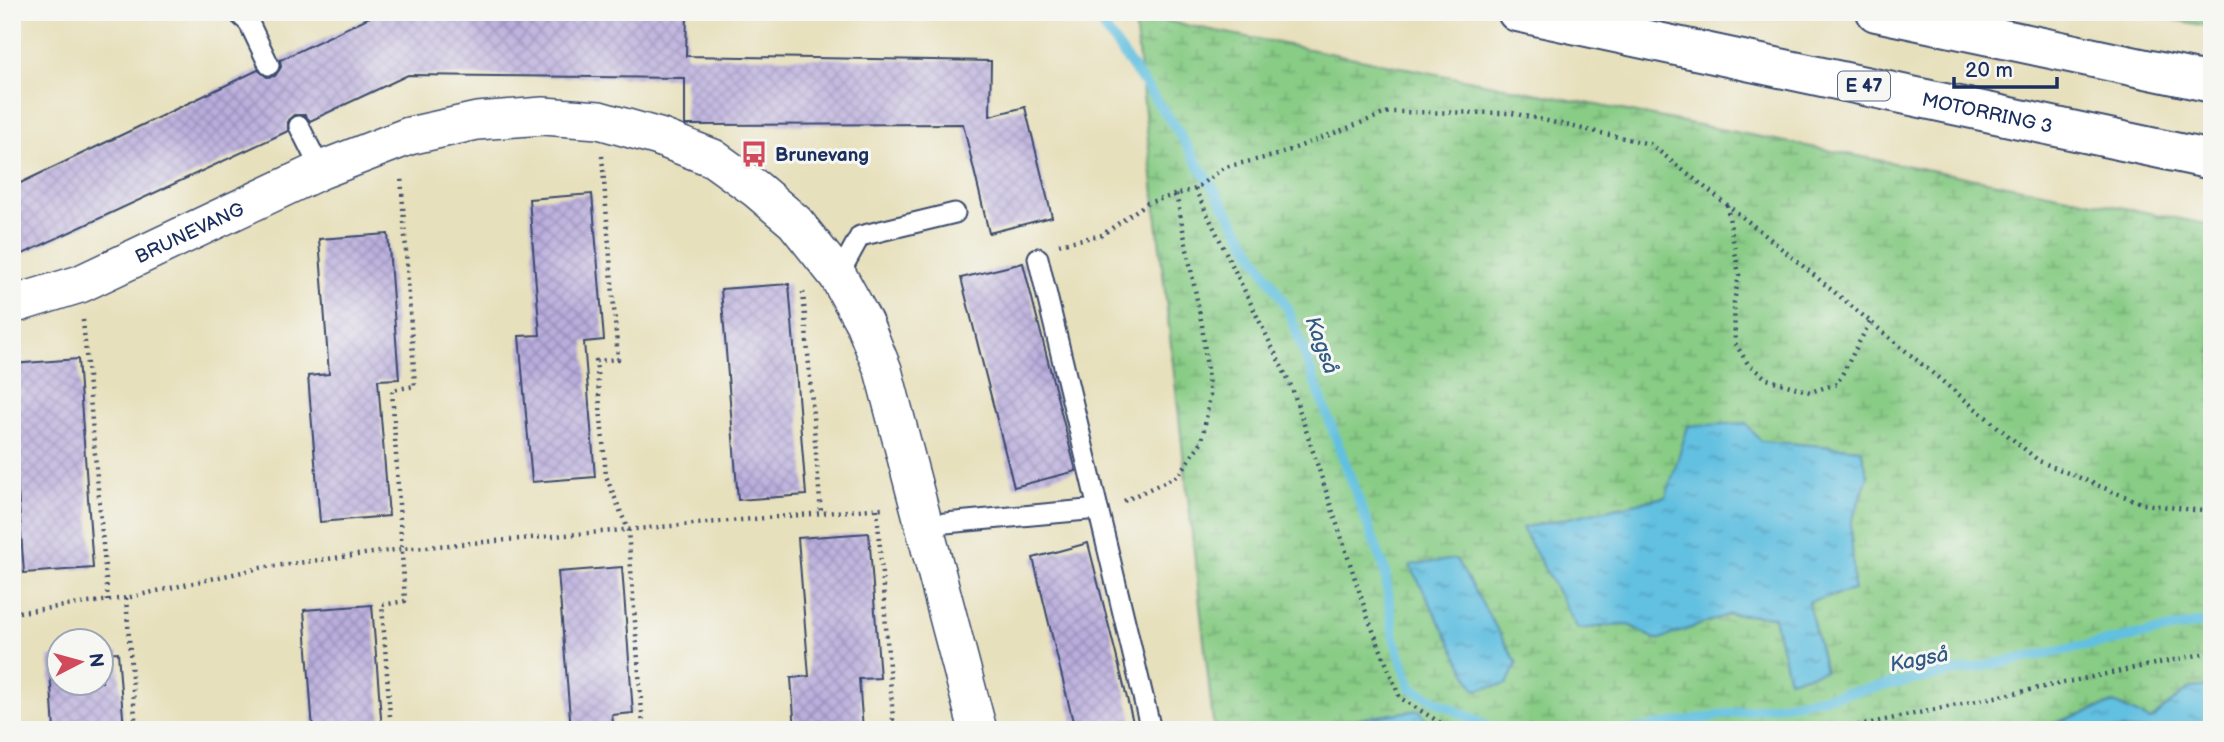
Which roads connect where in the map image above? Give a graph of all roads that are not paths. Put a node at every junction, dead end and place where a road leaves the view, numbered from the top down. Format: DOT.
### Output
graph roads {
  1 [pos="237,12"];
  2 [pos="1517,12"];
  3 [pos="1876,12"];
  4 [pos="269,65"];
  5 [pos="2212,83"];
  6 [pos="299,126"];
  7 [pos="2212,160"];
  8 [pos="320,170"];
  9 [pos="955,213"];
  10 [pos="1038,258"];
  11 [pos="838,276"];
  12 [pos="12,305"];
  13 [pos="1098,509"];
  14 [pos="920,512"];
  15 [pos="978,730"];
  16 [pos="1151,730"];
  1 -- 4 [label="lane"];
  2 -- 7 [label="highway, MOTORRING 3 / E 47"];
  3 -- 5 [label="highway"];
  6 -- 8 [label="lane"];
  8 -- 11 [label="street, BRUNEVANG"];
  8 -- 12 [label="street, BRUNEVANG"];
  9 -- 11 [label="lane"];
  10 -- 13 [label="lane"];
  11 -- 14 [label="street, BRUNEVANG"];
  13 -- 14 [label="lane"];
  13 -- 16 [label="lane"];
  14 -- 15 [label="street, BRUNEVANG"];
}
